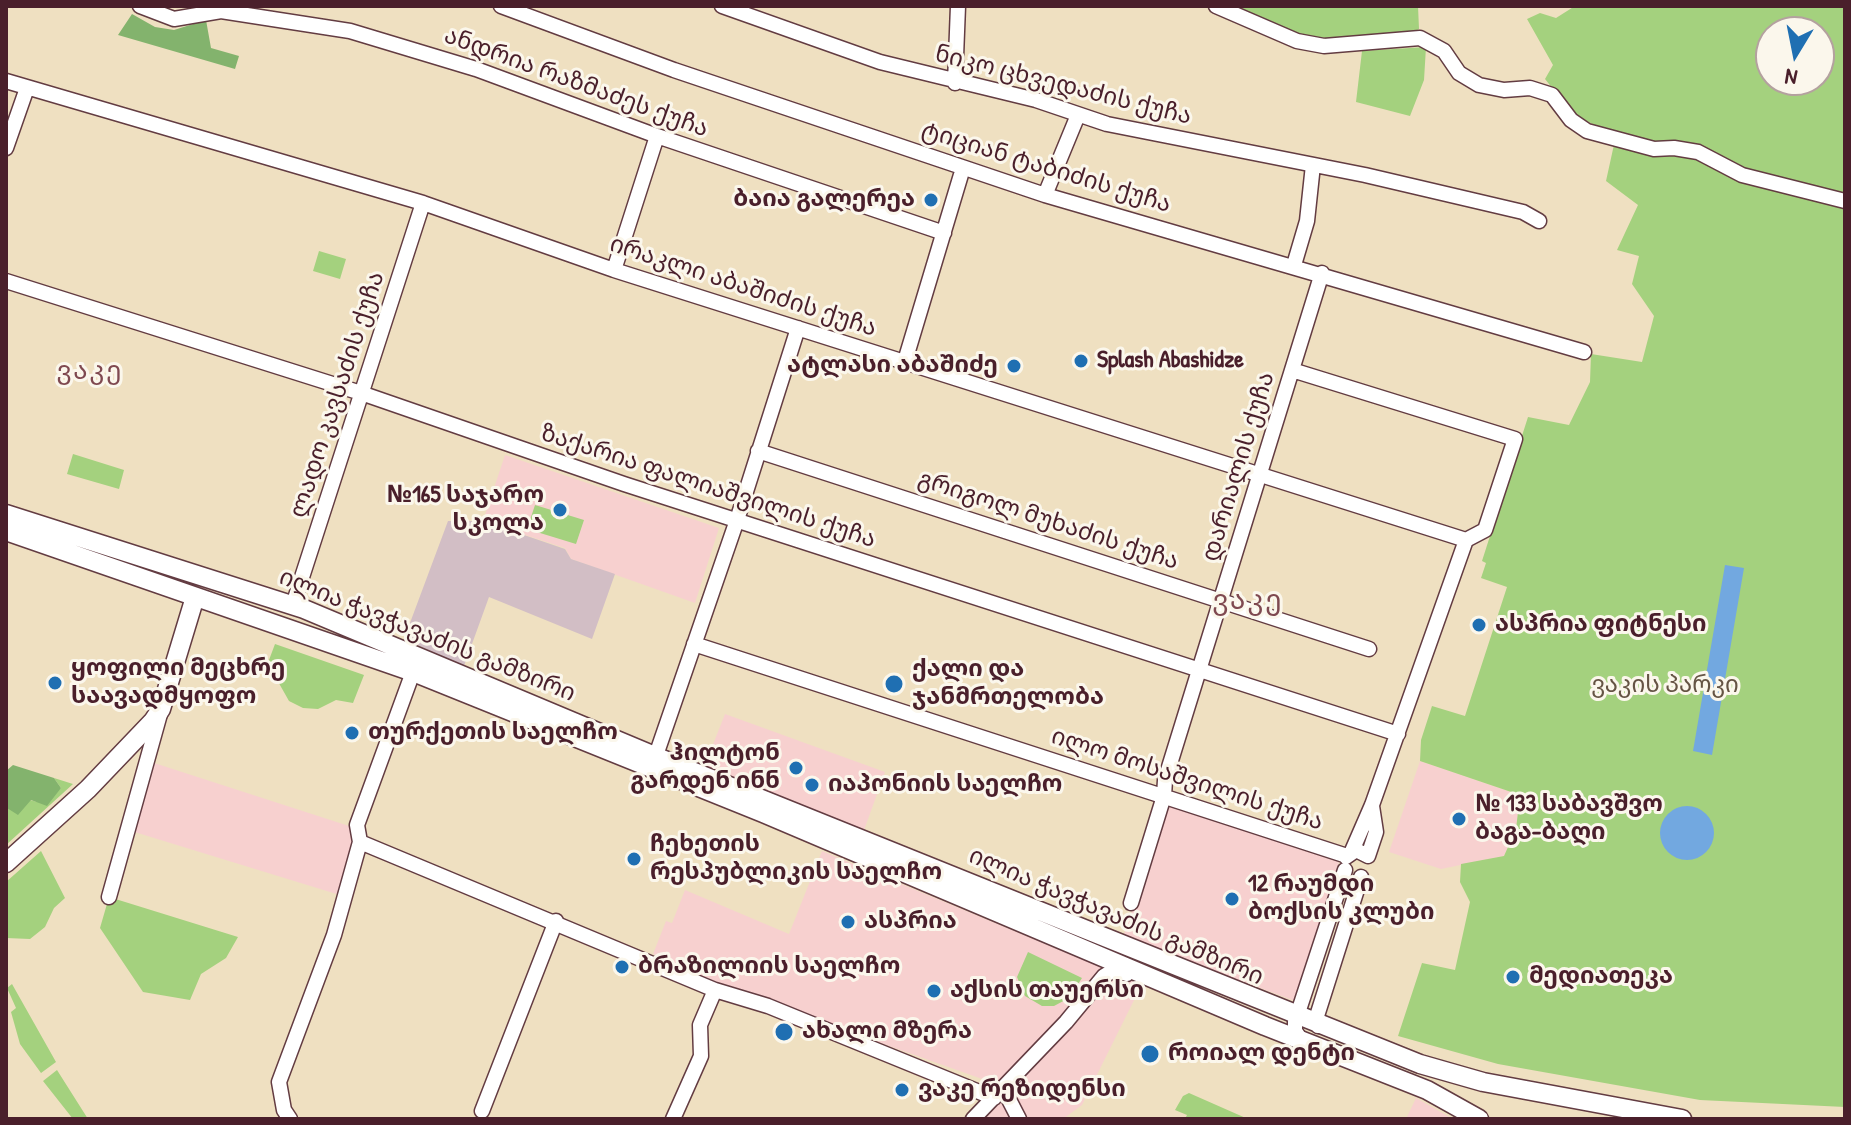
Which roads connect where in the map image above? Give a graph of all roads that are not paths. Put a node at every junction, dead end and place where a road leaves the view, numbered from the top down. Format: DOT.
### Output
graph roads {
  1 [pos="140,6"];
  2 [pos="501,6"];
  3 [pos="722,6"];
  4 [pos="958,6"];
  5 [pos="1216,6"];
  6 [pos="6,81"];
  7 [pos="955,83"];
  8 [pos="27,88"];
  9 [pos="1078,115"];
  10 [pos="657,136"];
  11 [pos="6,148"];
  12 [pos="1313,165"];
  13 [pos="963,168"];
  14 [pos="1045,195"];
  15 [pos="1845,201"];
  16 [pos="423,203"];
  17 [pos="1539,221"];
  18 [pos="944,233"];
  19 [pos="1294,265"];
  20 [pos="614,270"];
  21 [pos="1322,273"];
  22 [pos="6,281"];
  23 [pos="798,328"];
  24 [pos="1584,352"];
  25 [pos="905,361"];
  26 [pos="1292,370"];
  27 [pos="361,393"];
  28 [pos="758,451"];
  29 [pos="1259,473"];
  30 [pos="6,514"];
  31 [pos="737,520"];
  32 [pos="6,531"];
  33 [pos="1466,540"];
  34 [pos="195,597"];
  35 [pos="1222,599"];
  36 [pos="293,602"];
  37 [pos="694,644"];
  38 [pos="1369,649"];
  39 [pos="413,672"];
  40 [pos="1201,672"];
  41 [pos="161,709"];
  42 [pos="1398,734"];
  43 [pos="654,762"];
  44 [pos="1164,796"];
  45 [pos="1372,805"];
  46 [pos="360,842"];
  47 [pos="1368,856"];
  48 [pos="1348,859"];
  49 [pos="6,863"];
  50 [pos="1361,877"];
  51 [pos="109,897"];
  52 [pos="1131,903"];
  53 [pos="556,921"];
  54 [pos="1097,954"];
  55 [pos="1144,974"];
  56 [pos="1104,976"];
  57 [pos="715,990"];
  58 [pos="1297,1017"];
  59 [pos="1318,1026"];
  60 [pos="1301,1040"];
  61 [pos="998,1093"];
  62 [pos="482,1111"];
  63 [pos="290,1119"];
  64 [pos="673,1119"];
  65 [pos="973,1119"];
  66 [pos="1019,1119"];
  67 [pos="1479,1119"];
  68 [pos="1682,1119"];
  1 -- 10 [label="street, ანდრია რაზმაძეს ქუჩა"];
  2 -- 13 [label="street, ტიციან ტაბიძის ქუჩა"];
  3 -- 7 [label="street, ნიკო ცხვედაძის ქუჩა"];
  4 -- 7 [label="street"];
  5 -- 15 [label="street"];
  6 -- 8 [label="street, ირაკლი აბაშიძის ქუჩა"];
  7 -- 9 [label="street, ნიკო ცხვედაძის ქუჩა"];
  8 -- 11 [label="street"];
  8 -- 16 [label="street, ირაკლი აბაშიძის ქუჩა"];
  9 -- 12 [label="street, ნიკო ცხვედაძის ქუჩა"];
  9 -- 14 [label="street"];
  10 -- 18 [label="street, ანდრია რაზმაძეს ქუჩა"];
  10 -- 20 [label="street"];
  12 -- 17 [label="street, ნიკო ცხვედაძის ქუჩა"];
  12 -- 19 [label="street"];
  13 -- 14 [label="street, ტიციან ტაბიძის ქუჩა"];
  13 -- 18 [label="street"];
  14 -- 19 [label="street, ტიციან ტაბიძის ქუჩა"];
  16 -- 20 [label="street, ირაკლი აბაშიძის ქუჩა"];
  16 -- 27 [label="street, ლადო კავსაძის ქუჩა"];
  18 -- 25 [label="street"];
  19 -- 21 [label="street, ტიციან ტაბიძის ქუჩა"];
  20 -- 23 [label="street, ირაკლი აბაშიძის ქუჩა"];
  21 -- 24 [label="street, ტიციან ტაბიძის ქუჩა"];
  21 -- 26 [label="street, დარიალის ქუჩა"];
  22 -- 27 [label="street, ზაქარია ფალიაშვილის ქუჩა"];
  23 -- 25 [label="street, ირაკლი აბაშიძის ქუჩა"];
  23 -- 28 [label="street"];
  25 -- 29 [label="street, ირაკლი აბაშიძის ქუჩა"];
  26 -- 29 [label="street, დარიალის ქუჩა"];
  26 -- 33 [label="street"];
  27 -- 31 [label="street, ზაქარია ფალიაშვილის ქუჩა"];
  27 -- 36 [label="street, ლადო კავსაძის ქუჩა"];
  28 -- 31 [label="street"];
  28 -- 35 [label="street, გრიგოლ მუხაძის ქუჩა"];
  29 -- 33 [label="street, ირაკლი აბაშიძის ქუჩა"];
  29 -- 35 [label="street, დარიალის ქუჩა"];
  30 -- 36 [label="main road, ილია ჭავჭავაძის გამზირი"];
  31 -- 37 [label="street"];
  31 -- 40 [label="street, ზაქარია ფალიაშვილის ქუჩა"];
  32 -- 34 [label="main road, ილია ჭავჭავაძის გამზირი"];
  33 -- 42 [label="street"];
  34 -- 39 [label="main road, ილია ჭავჭავაძის გამზირი"];
  34 -- 41 [label="main road"];
  35 -- 38 [label="street, გრიგოლ მუხაძის ქუჩა"];
  35 -- 40 [label="street, დარიალის ქუჩა"];
  36 -- 43 [label="main road, ილია ჭავჭავაძის გამზირი"];
  37 -- 43 [label="street"];
  37 -- 44 [label="street, ილო მოსაშვილის ქუჩა"];
  39 -- 43 [label="main road, ილია ჭავჭავაძის გამზირი"];
  39 -- 46 [label="street"];
  40 -- 42 [label="street, ზაქარია ფალიაშვილის ქუჩა"];
  40 -- 44 [label="street, დარიალის ქუჩა"];
  41 -- 49 [label="main road"];
  41 -- 51 [label="street"];
  42 -- 45 [label="street"];
  43 -- 54 [label="main road, ილია ჭავჭავაძის გამზირი"];
  43 -- 58 [label="main road, ილია ჭავჭავაძის გამზირი"];
  44 -- 48 [label="street, ილო მოსაშვილის ქუჩა"];
  44 -- 52 [label="street, დარიალის ქუჩა"];
  45 -- 47 [label="street"];
  45 -- 48 [label="street"];
  46 -- 53 [label="street"];
  46 -- 63 [label="street"];
  47 -- 48 [label="street"];
  47 -- 50 [label="street"];
  48 -- 50 [label="street"];
  48 -- 58 [label="street"];
  50 -- 59 [label="street"];
  53 -- 57 [label="street"];
  53 -- 62 [label="street"];
  54 -- 55 [label="main road, ილია ჭავჭავაძის გამზირი"];
  54 -- 56 [label="street"];
  55 -- 56 [label="street"];
  55 -- 60 [label="main road, ილია ჭავჭავაძის გამზირი"];
  56 -- 61 [label="street"];
  57 -- 61 [label="street"];
  57 -- 64 [label="street"];
  58 -- 59 [label="main road, ილია ჭავჭავაძის გამზირი"];
  58 -- 60 [label="street"];
  59 -- 68 [label="main road, ილია ჭავჭავაძის გამზირი"];
  60 -- 67 [label="main road, ილია ჭავჭავაძის გამზირი"];
  61 -- 65 [label="street"];
  61 -- 66 [label="street"];
}
